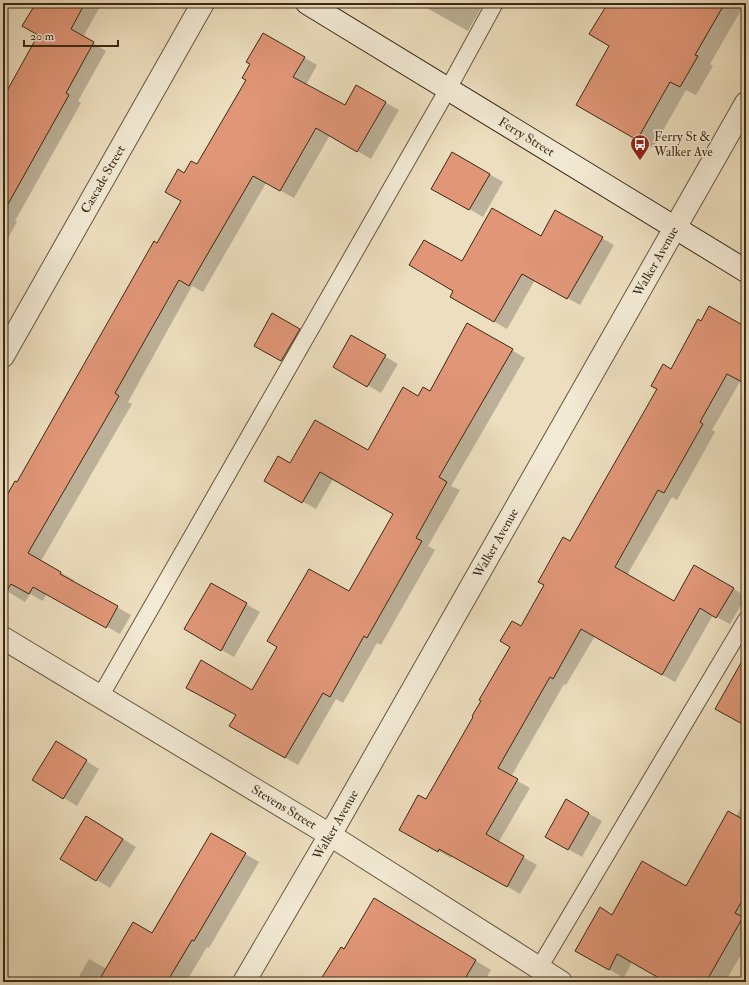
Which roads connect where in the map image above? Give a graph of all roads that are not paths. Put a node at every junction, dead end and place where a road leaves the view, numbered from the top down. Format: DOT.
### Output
graph roads {
  1 [pos="203,3"];
  2 [pos="307,3"];
  3 [pos="495,3"];
  4 [pos="448,88"];
  5 [pos="746,103"];
  6 [pos="675,227"];
  7 [pos="746,271"];
  8 [pos="3,356"];
  9 [pos="746,620"];
  10 [pos="3,638"];
  11 [pos="100,697"];
  12 [pos="330,835"];
  13 [pos="539,968"];
  14 [pos="244,982"];
  15 [pos="561,982"];
  1 -- 8 [label="street, Cascade Street"];
  2 -- 4 [label="street, Ferry Street"];
  3 -- 4 [label="lane"];
  4 -- 6 [label="street, Ferry Street"];
  4 -- 11 [label="lane"];
  5 -- 6 [label="street, Walker Avenue"];
  6 -- 7 [label="street, Ferry Street"];
  6 -- 12 [label="street, Walker Avenue"];
  9 -- 13 [label="lane"];
  10 -- 11 [label="street, Stevens Street"];
  11 -- 12 [label="street, Stevens Street"];
  12 -- 13 [label="street, Stevens Street"];
  12 -- 14 [label="street, Walker Avenue"];
  13 -- 15 [label="street, Stevens Street"];
}
